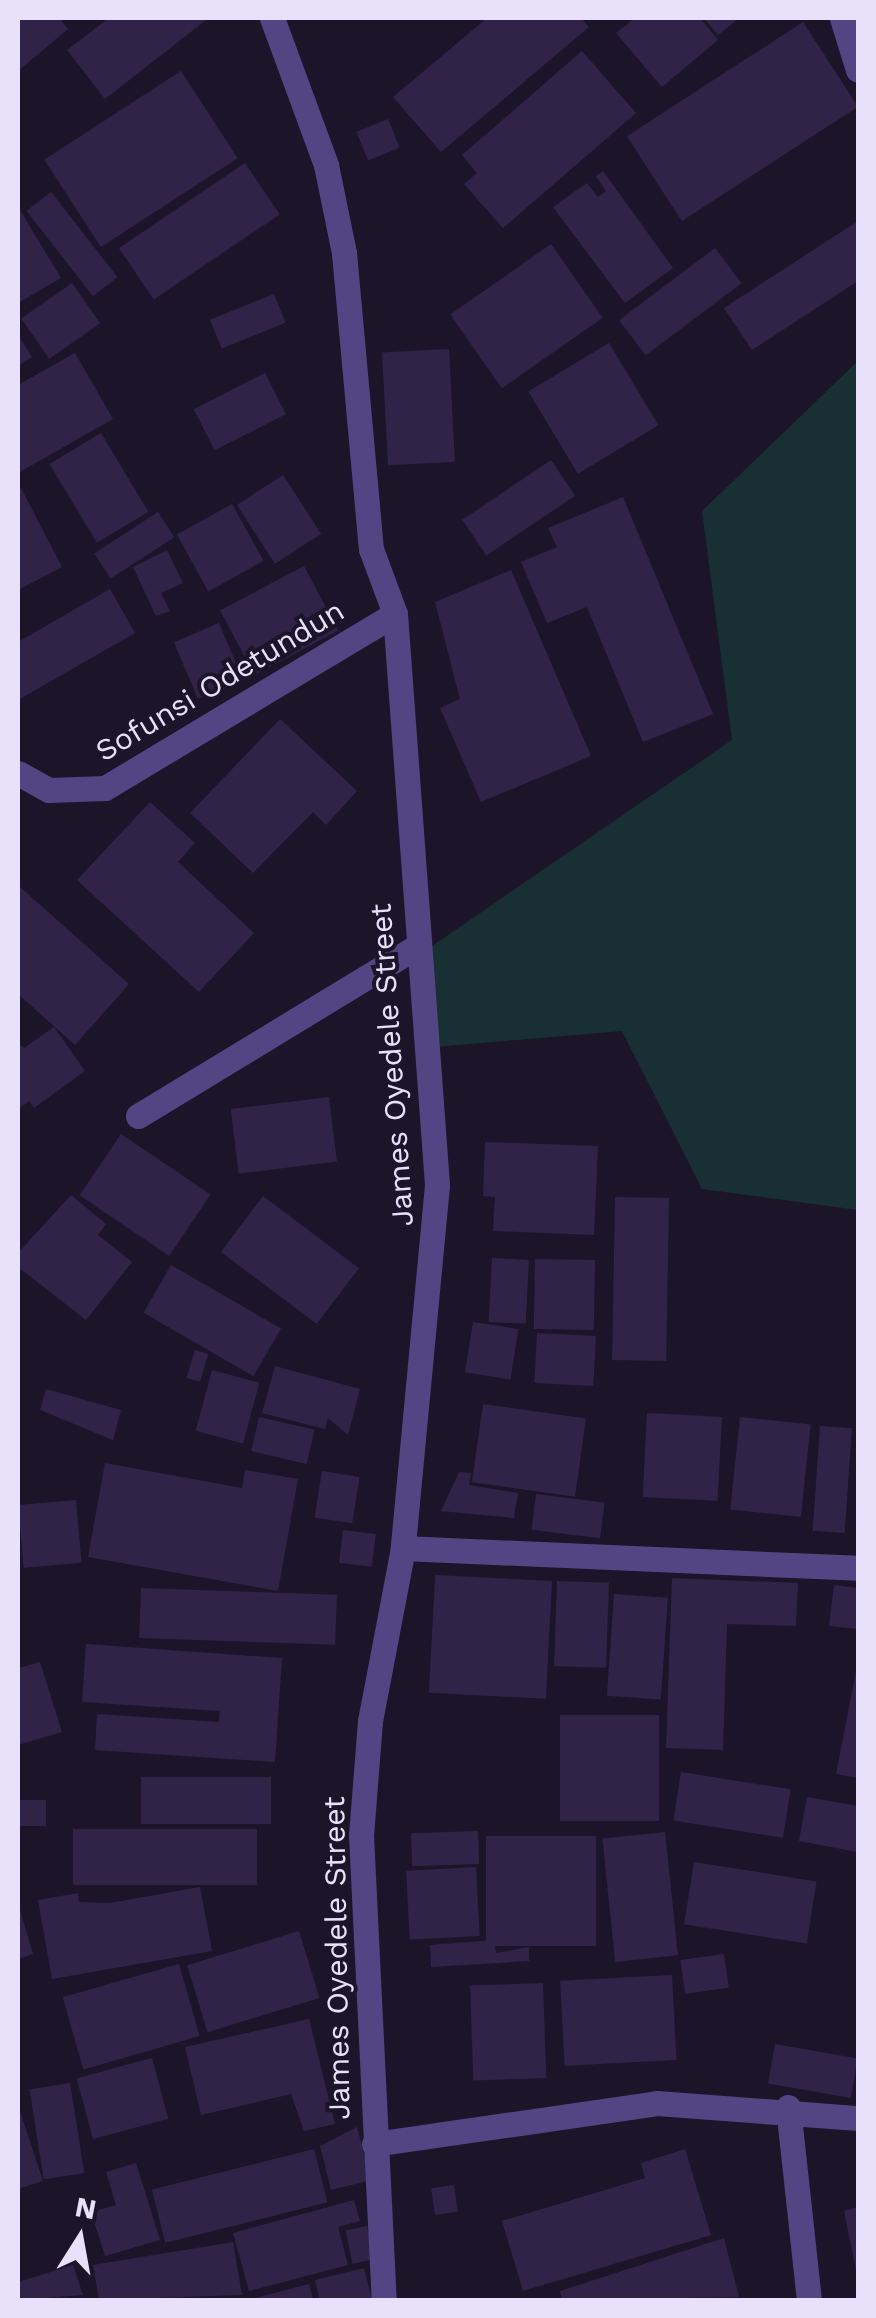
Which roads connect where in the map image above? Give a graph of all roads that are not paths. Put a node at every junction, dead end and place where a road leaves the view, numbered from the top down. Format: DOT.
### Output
graph roads {
  1 [pos="272,18"];
  2 [pos="842,18"];
  3 [pos="858,70"];
  4 [pos="395,614"];
  5 [pos="18,773"];
  6 [pos="416,947"];
  7 [pos="138,1116"];
  8 [pos="403,1548"];
  9 [pos="858,1568"];
  10 [pos="788,2107"];
  11 [pos="858,2118"];
  12 [pos="374,2144"];
  13 [pos="384,2300"];
  14 [pos="809,2300"];
  1 -- 4 [label="street, James Oyedele Street"];
  2 -- 3 [label="street"];
  4 -- 5 [label="street, Sofunsi Odetundun"];
  4 -- 6 [label="street, James Oyedele Street"];
  6 -- 7 [label="street"];
  6 -- 8 [label="street, James Oyedele Street"];
  8 -- 9 [label="street"];
  8 -- 12 [label="street, James Oyedele Street"];
  10 -- 11 [label="street"];
  10 -- 12 [label="street"];
  10 -- 14 [label="street"];
  12 -- 13 [label="street, James Oyedele Street"];
}
